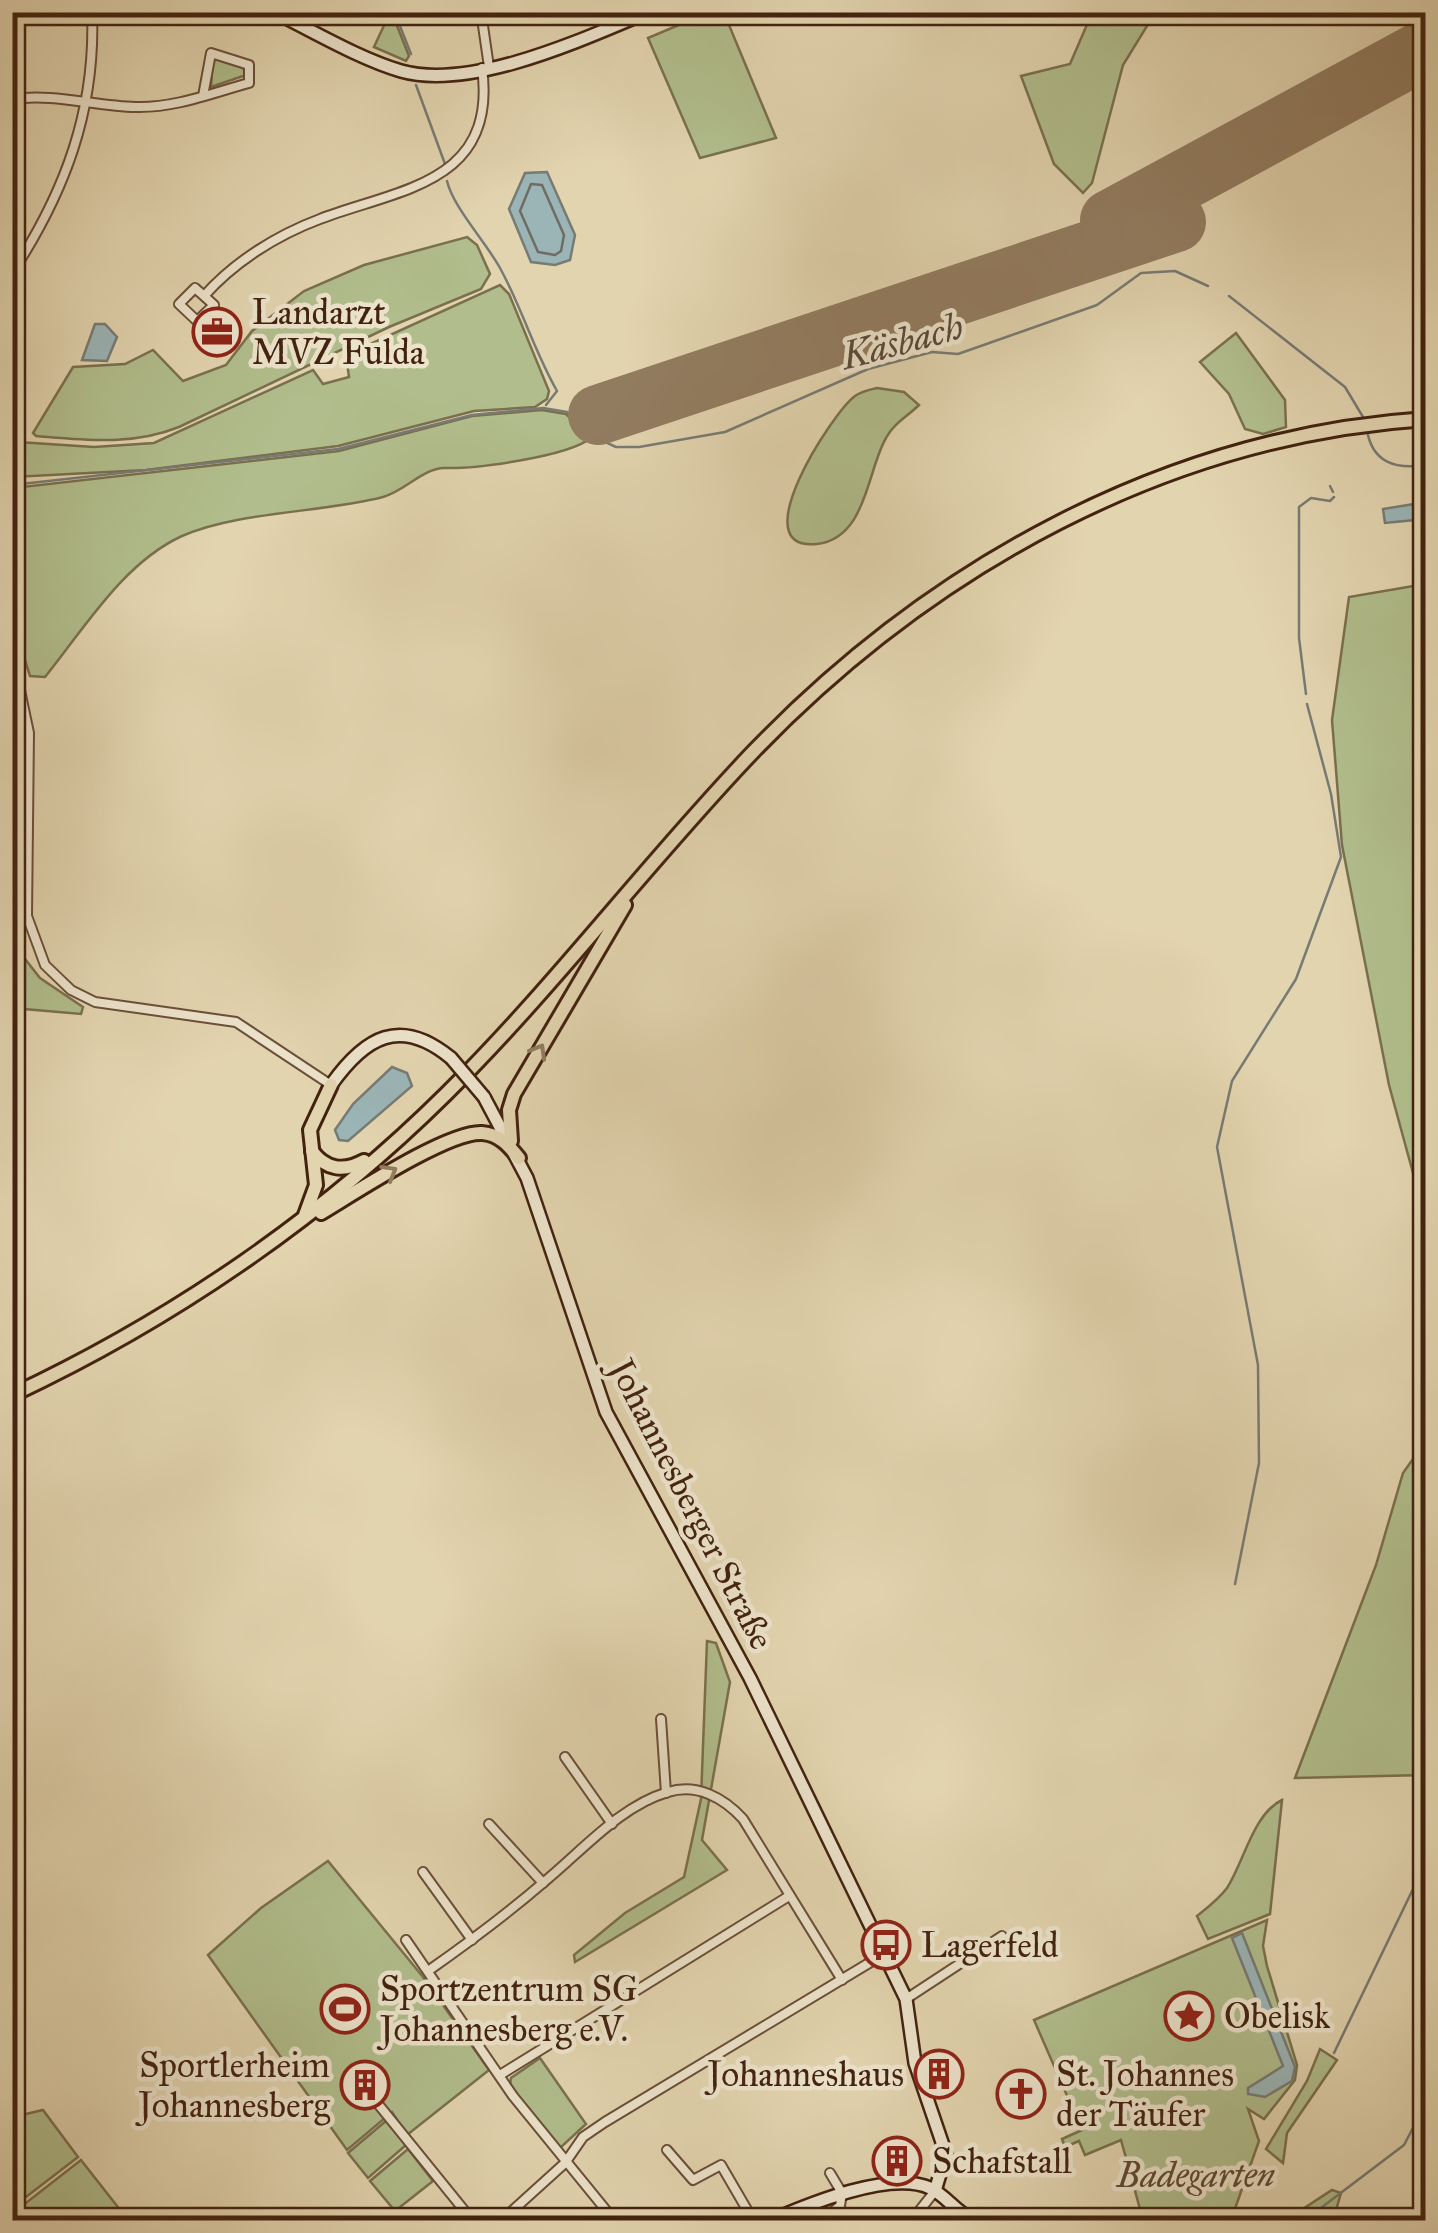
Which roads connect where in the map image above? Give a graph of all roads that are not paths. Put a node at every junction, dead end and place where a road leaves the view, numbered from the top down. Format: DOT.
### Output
graph roads {
  1 [pos="92,12"];
  2 [pos="274,12"];
  3 [pos="481,12"];
  4 [pos="648,12"];
  5 [pos="485,67"];
  6 [pos="203,96"];
  7 [pos="12,99"];
  8 [pos="86,104"];
  9 [pos="12,273"];
  10 [pos="204,296"];
  11 [pos="1419,419"];
  12 [pos="12,652"];
  13 [pos="653,865"];
  14 [pos="331,1085"];
  15 [pos="511,1141"];
  16 [pos="309,1144"];
  17 [pos="388,1149"];
  18 [pos="519,1158"];
  19 [pos="303,1218"];
  20 [pos="276,1239"];
  21 [pos="12,1395"];
  22 [pos="662,1719"];
  23 [pos="565,1757"];
  24 [pos="666,1792"];
  25 [pos="489,1824"];
  26 [pos="612,1824"];
  27 [pos="423,1872"];
  28 [pos="543,1883"];
  29 [pos="788,1896"];
  30 [pos="1002,1936"];
  31 [pos="406,1940"];
  32 [pos="472,1940"];
  33 [pos="884,1954"];
  34 [pos="428,1971"];
  35 [pos="842,1980"];
  36 [pos="906,1998"];
  37 [pos="500,2075"];
  38 [pos="374,2099"];
  39 [pos="668,2150"];
  40 [pos="565,2162"];
  41 [pos="830,2173"];
  42 [pos="935,2191"];
  43 [pos="842,2194"];
  44 [pos="472,2220"];
  45 [pos="502,2220"];
  46 [pos="614,2220"];
  47 [pos="753,2220"];
  48 [pos="772,2220"];
  49 [pos="822,2220"];
  50 [pos="912,2220"];
  51 [pos="974,2220"];
  1 -- 8 [label="street"];
  2 -- 5 [label="street"];
  3 -- 5 [label="street"];
  4 -- 5 [label="street"];
  5 -- 10 [label="street"];
  6 -- 6 [label="street"];
  6 -- 8 [label="street"];
  7 -- 8 [label="street"];
  8 -- 9 [label="street"];
  10 -- 10 [label="street"];
  11 -- 13 [label="main road"];
  12 -- 14 [label="street"];
  15 -- 13 [label="main road, one-way"];
  13 -- 17 [label="main road"];
  14 -- 15 [label="street, Johannesberger Straße, bridge"];
  14 -- 16 [label="main road"];
  15 -- 18 [label="street, Johannesberger Straße"];
  16 -- 17 [label="main road"];
  16 -- 19 [label="main road"];
  17 -- 19 [label="main road"];
  20 -- 18 [label="main road, one-way"];
  18 -- 33 [label="street, Johannesberger Straße"];
  19 -- 20 [label="main road"];
  20 -- 21 [label="main road"];
  22 -- 24 [label="street"];
  23 -- 26 [label="street"];
  24 -- 26 [label="street"];
  24 -- 29 [label="street"];
  25 -- 28 [label="street"];
  26 -- 28 [label="street"];
  27 -- 32 [label="street"];
  28 -- 32 [label="street"];
  29 -- 35 [label="street"];
  29 -- 37 [label="street"];
  30 -- 36 [label="street"];
  31 -- 34 [label="street"];
  32 -- 34 [label="street"];
  33 -- 35 [label="street"];
  33 -- 36 [label="street, Johannesberger Straße"];
  34 -- 37 [label="street"];
  35 -- 40 [label="street"];
  36 -- 42 [label="street, Johannesberger Straße"];
  37 -- 40 [label="street"];
  38 -- 44 [label="street"];
  39 -- 47 [label="street"];
  40 -- 45 [label="street"];
  40 -- 46 [label="street"];
  41 -- 43 [label="street"];
  42 -- 43 [label="street"];
  42 -- 50 [label="street"];
  42 -- 51 [label="street"];
  43 -- 48 [label="street"];
  43 -- 49 [label="street"];
}
